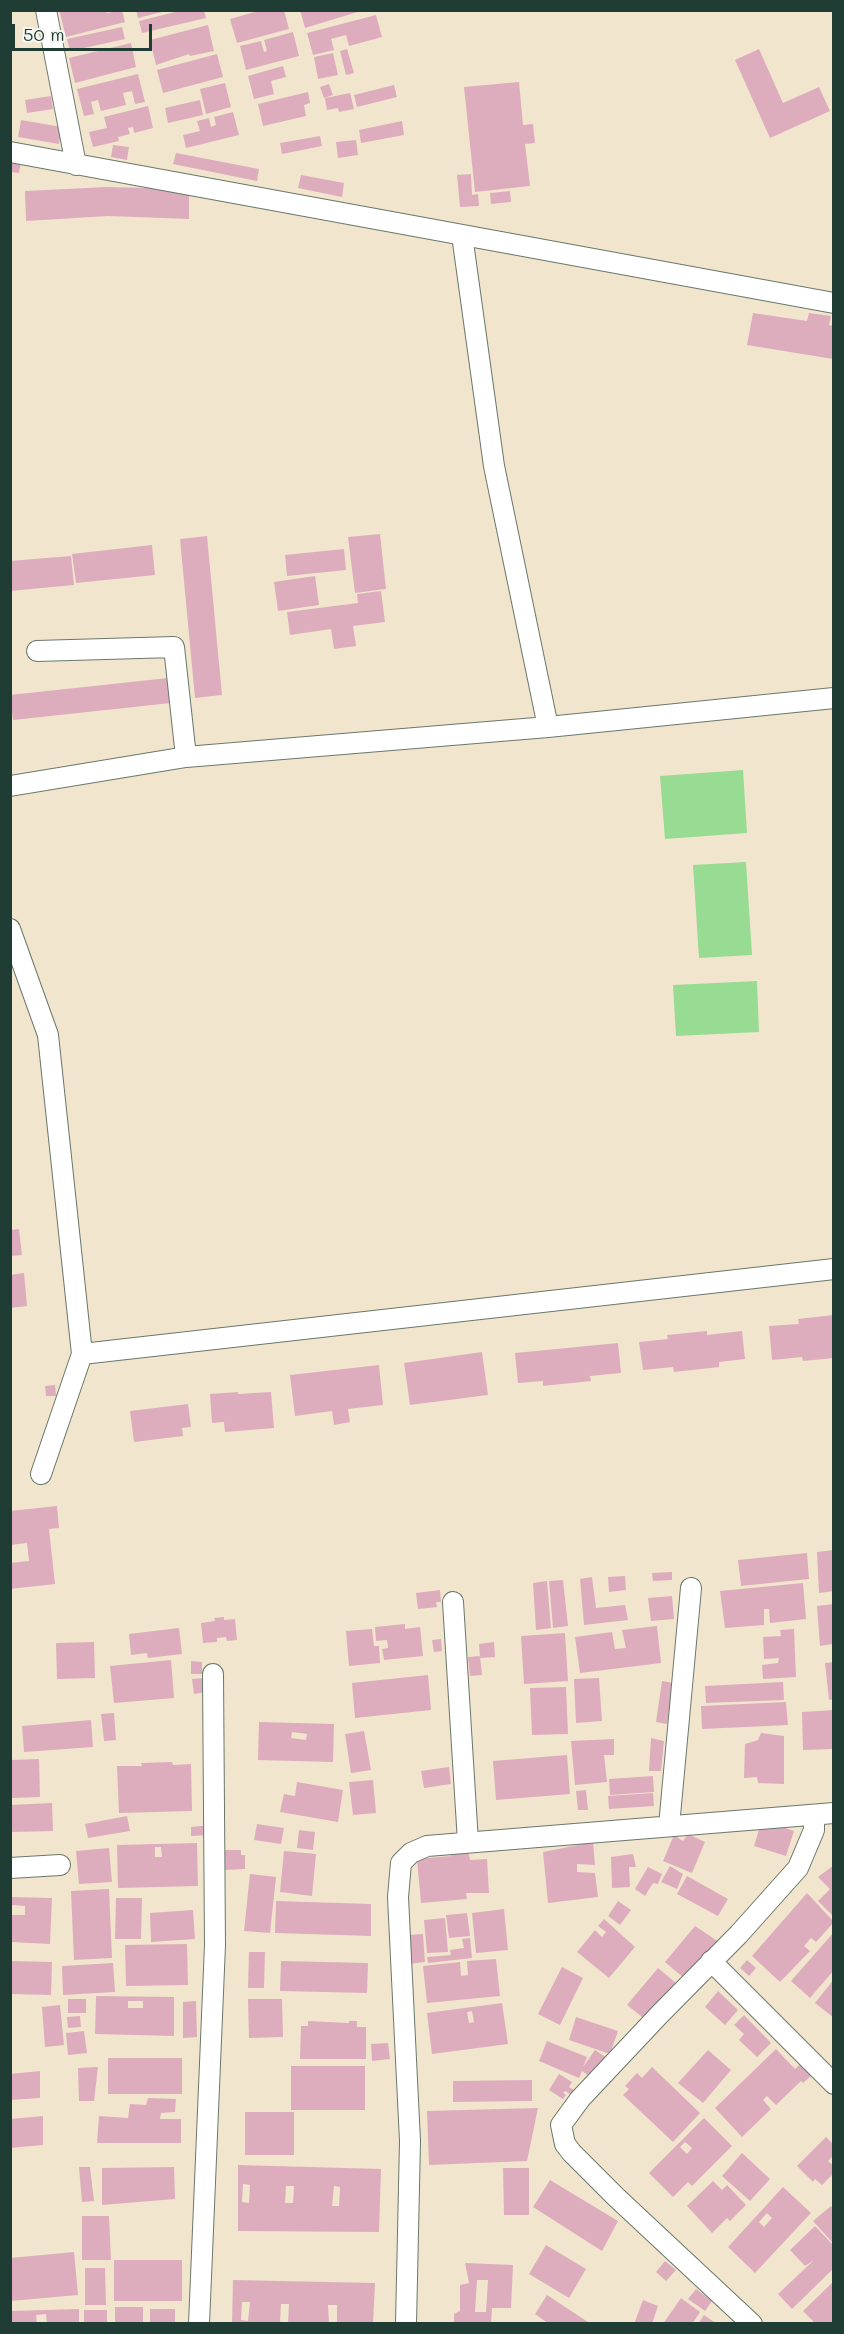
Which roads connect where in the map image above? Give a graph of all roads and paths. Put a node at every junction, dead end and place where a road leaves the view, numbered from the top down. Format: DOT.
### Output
graph roads {
  1 [pos="46,10"];
  2 [pos="10,152"];
  3 [pos="76,165"];
  4 [pos="462,235"];
  5 [pos="834,303"];
  6 [pos="37,651"];
  7 [pos="834,698"];
  8 [pos="548,728"];
  9 [pos="186,757"];
  10 [pos="10,786"];
  11 [pos="10,929"];
  12 [pos="834,1269"];
  13 [pos="82,1354"];
  14 [pos="40,1474"];
  15 [pos="691,1588"];
  16 [pos="453,1602"];
  17 [pos="213,1674"];
  18 [pos="824,1814"];
  19 [pos="669,1826"];
  20 [pos="468,1842"];
  21 [pos="60,1865"];
  22 [pos="10,1868"];
  23 [pos="711,1961"];
  24 [pos="834,2084"];
  25 [pos="199,2324"];
  26 [pos="406,2324"];
  27 [pos="752,2324"];
  1 -- 3 [label="street"];
  2 -- 3 [label="street"];
  3 -- 4 [label="street"];
  4 -- 5 [label="street"];
  4 -- 8 [label="street"];
  6 -- 9 [label="street"];
  7 -- 8 [label="street"];
  8 -- 9 [label="street"];
  9 -- 10 [label="street"];
  11 -- 13 [label="street"];
  12 -- 13 [label="street"];
  13 -- 14 [label="street"];
  15 -- 19 [label="street"];
  16 -- 20 [label="street"];
  17 -- 25 [label="street"];
  18 -- 19 [label="street"];
  18 -- 23 [label="street"];
  19 -- 20 [label="street"];
  20 -- 26 [label="street"];
  21 -- 22 [label="street"];
  23 -- 24 [label="street"];
  23 -- 27 [label="street"];
}
